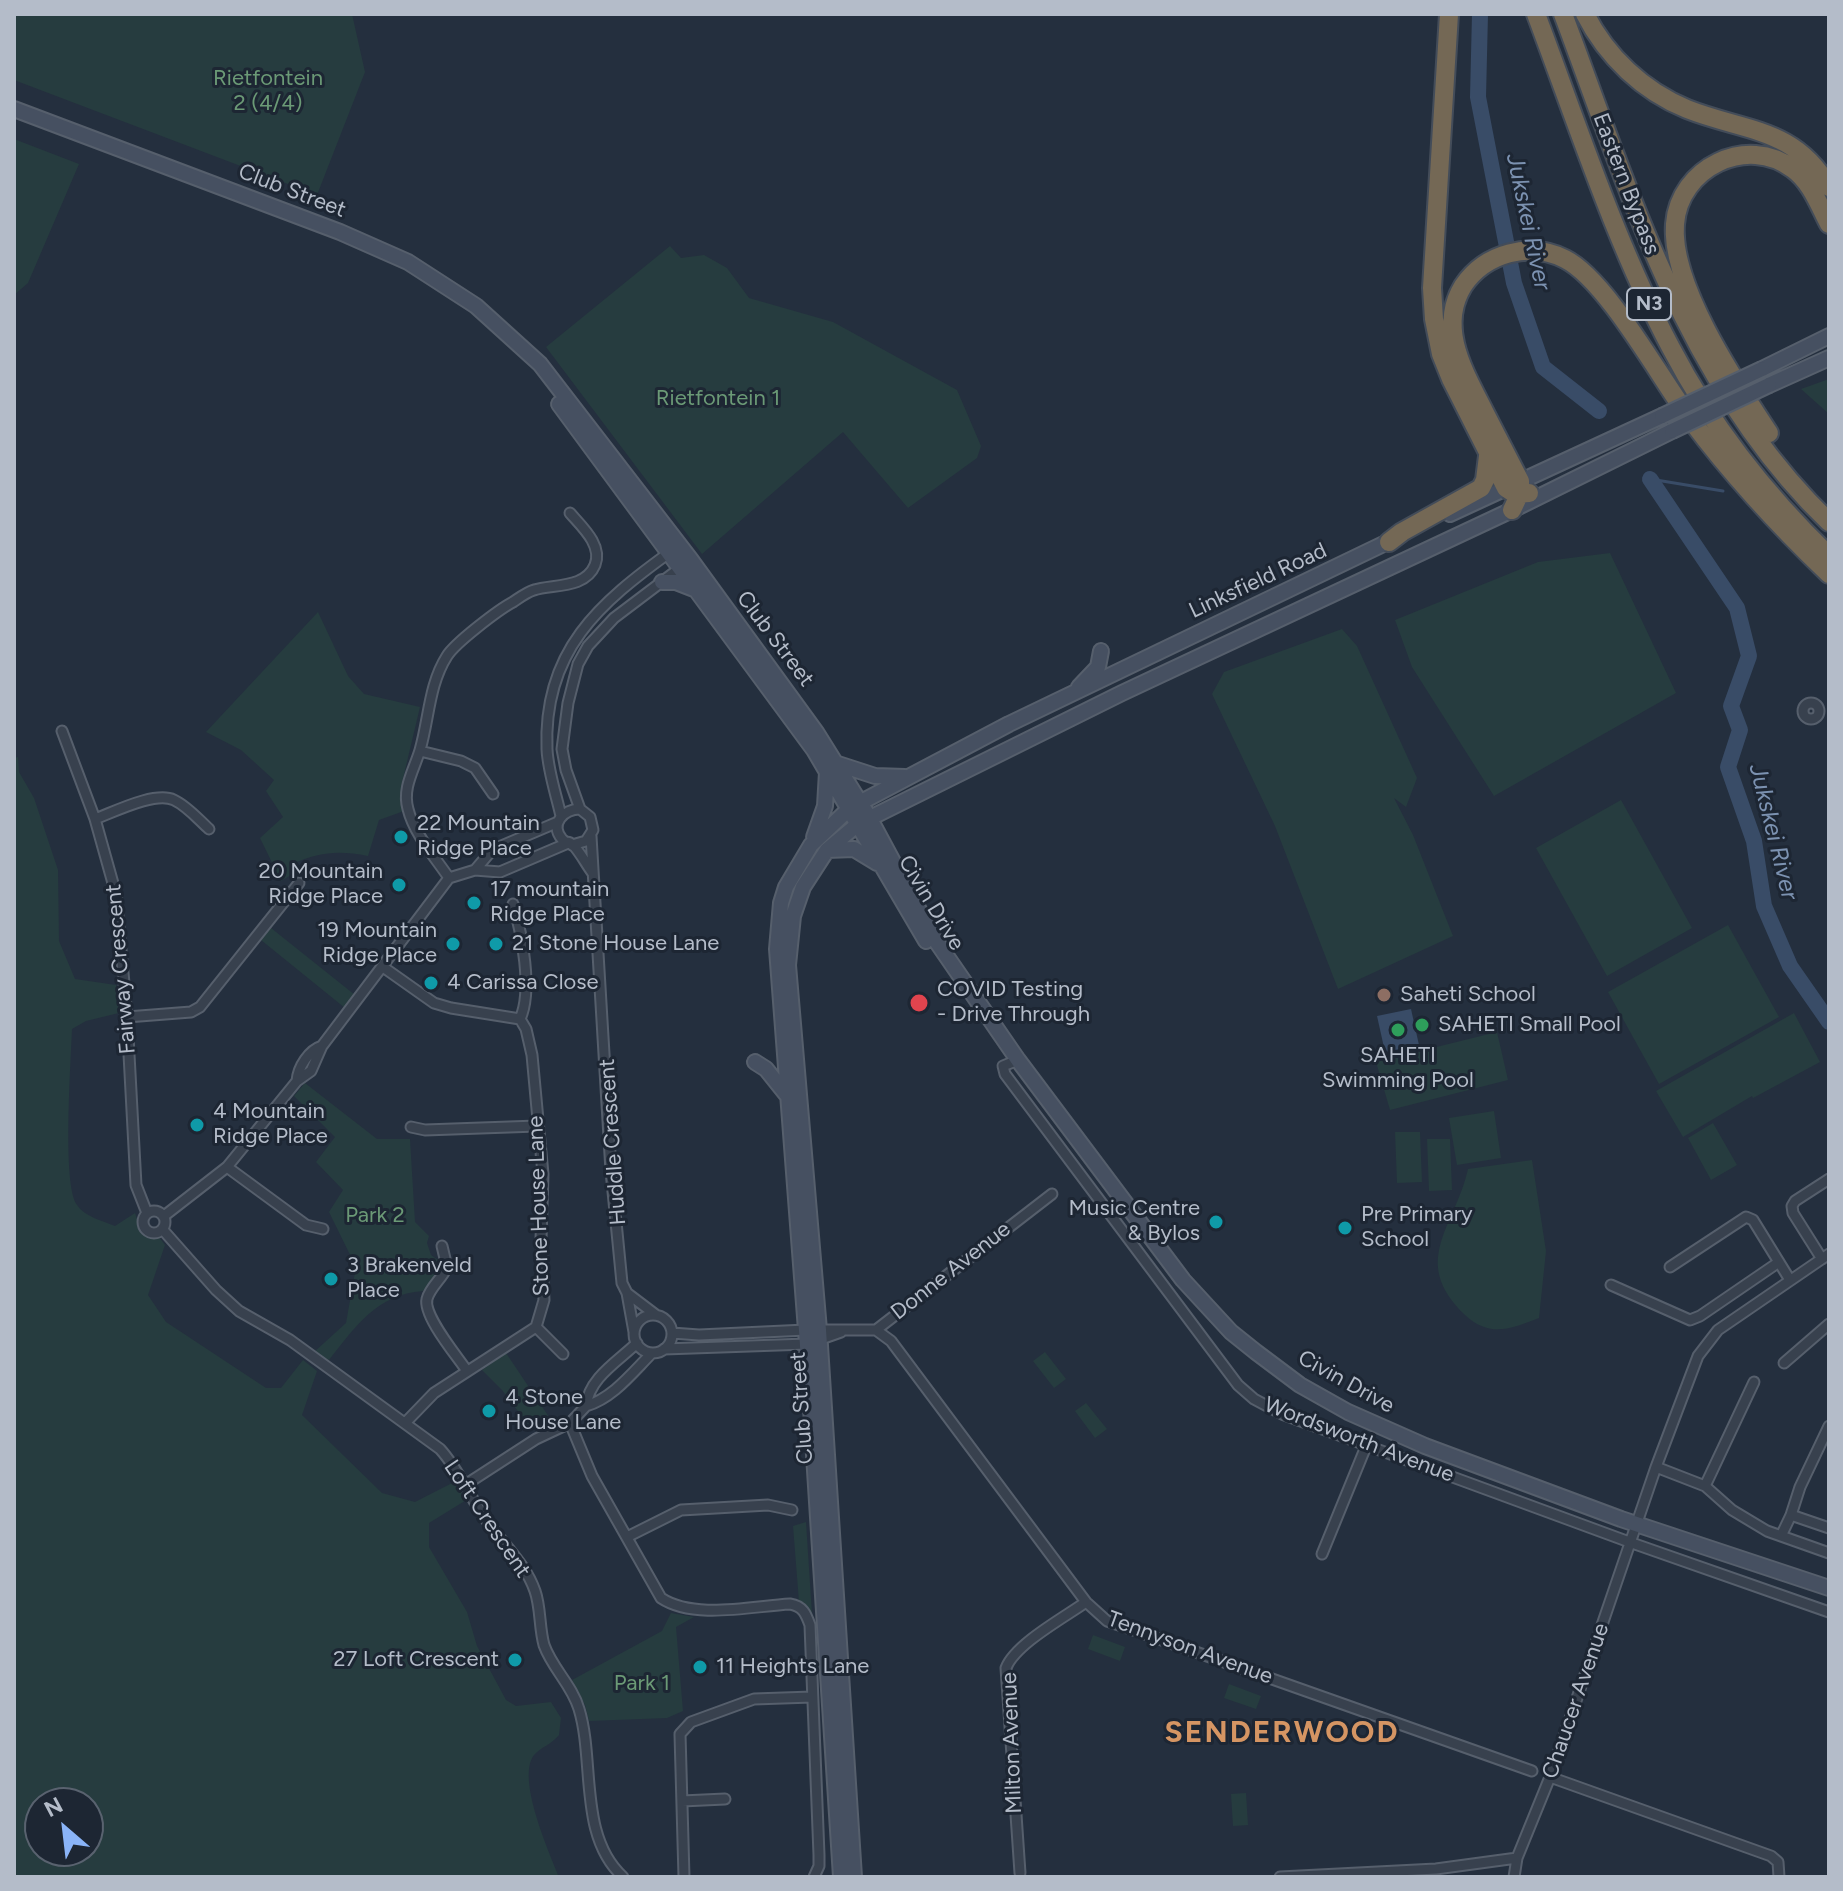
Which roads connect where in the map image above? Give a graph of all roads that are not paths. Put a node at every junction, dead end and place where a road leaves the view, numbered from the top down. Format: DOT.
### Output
graph roads {
  1 [pos="1449,14"];
  2 [pos="1536,14"];
  3 [pos="1563,14"];
  4 [pos="1585,14"];
  5 [pos="14,109"];
  6 [pos="1829,187"];
  7 [pos="1829,224"];
  8 [pos="1829,336"];
  9 [pos="1829,358"];
  10 [pos="1641,446"];
  11 [pos="1488,456"];
  12 [pos="1517,493"];
  13 [pos="1829,506"];
  14 [pos="570,513"];
  15 [pos="1829,522"];
  16 [pos="1389,542"];
  17 [pos="672,550"];
  18 [pos="1829,556"];
  19 [pos="685,564"];
  20 [pos="1829,574"];
  21 [pos="662,582"];
  22 [pos="698,591"];
  23 [pos="1101,651"];
  24 [pos="1070,695"];
  25 [pos="1818,714"];
  26 [pos="1829,722"];
  27 [pos="62,731"];
  28 [pos="420,751"];
  29 [pos="832,767"];
  30 [pos="906,777"];
  31 [pos="493,794"];
  32 [pos="899,802"];
  33 [pos="855,805"];
  34 [pos="580,809"];
  35 [pos="95,819"];
  36 [pos="560,819"];
  37 [pos="864,820"];
  38 [pos="209,829"];
  39 [pos="530,834"];
  40 [pos="591,836"];
  41 [pos="883,843"];
  42 [pos="570,844"];
  43 [pos="811,845"];
  44 [pos="827,850"];
  45 [pos="539,854"];
  46 [pos="884,868"];
  47 [pos="475,870"];
  48 [pos="593,875"];
  49 [pos="449,878"];
  50 [pos="299,883"];
  51 [pos="513,904"];
  52 [pos="783,938"];
  53 [pos="383,967"];
  54 [pos="985,1014"];
  55 [pos="127,1017"];
  56 [pos="520,1019"];
  57 [pos="1018,1060"];
  58 [pos="755,1062"];
  59 [pos="786,1095"];
  60 [pos="537,1126"];
  61 [pos="411,1127"];
  62 [pos="227,1167"];
  63 [pos="1829,1179"];
  64 [pos="1052,1194"];
  65 [pos="147,1213"];
  66 [pos="164,1216"];
  67 [pos="323,1229"];
  68 [pos="163,1230"];
  69 [pos="442,1246"];
  70 [pos="1825,1257"];
  71 [pos="1779,1262"];
  72 [pos="1670,1267"];
  73 [pos="1790,1280"];
  74 [pos="1611,1285"];
  75 [pos="627,1293"];
  76 [pos="657,1316"];
  77 [pos="1829,1324"];
  78 [pos="536,1327"];
  79 [pos="876,1330"];
  80 [pos="634,1332"];
  81 [pos="672,1333"];
  82 [pos="813,1336"];
  83 [pos="637,1343"];
  84 [pos="664,1349"];
  85 [pos="652,1353"];
  86 [pos="563,1354"];
  87 [pos="1784,1363"];
  88 [pos="615,1364"];
  89 [pos="467,1371"];
  90 [pos="627,1377"];
  91 [pos="1754,1382"];
  92 [pos="586,1406"];
  93 [pos="405,1423"];
  94 [pos="570,1423"];
  95 [pos="1829,1426"];
  96 [pos="1367,1444"];
  97 [pos="1656,1467"];
  98 [pos="465,1485"];
  99 [pos="1705,1486"];
  100 [pos="792,1510"];
  101 [pos="1791,1515"];
  102 [pos="1636,1524"];
  103 [pos="1829,1528"];
  104 [pos="629,1536"];
  105 [pos="1781,1536"];
  106 [pos="1632,1543"];
  107 [pos="1829,1553"];
  108 [pos="1322,1554"];
  109 [pos="1829,1588"];
  110 [pos="1086,1602"];
  111 [pos="1829,1612"];
  112 [pos="812,1697"];
  113 [pos="1532,1771"];
  114 [pos="1550,1777"];
  115 [pos="725,1799"];
  116 [pos="682,1801"];
  117 [pos="1517,1858"];
  118 [pos="1020,1873"];
  119 [pos="623,1877"];
  120 [pos="684,1877"];
  121 [pos="814,1877"];
  122 [pos="841,1877"];
  123 [pos="854,1877"];
  124 [pos="1280,1877"];
  125 [pos="1514,1877"];
  126 [pos="1779,1877"];
  1 -- 11 [label="highway"];
  2 -- 18 [label="highway, Eastern Bypass / N3"];
  3 -- 15 [label="highway, Eastern Bypass / N3"];
  4 -- 6 [label="highway"];
  5 -- 17 [label="main road, Club Street"];
  7 -- 13 [label="highway"];
  8 -- 12 [label="main road, Linksfield Road, bridge"];
  9 -- 10 [label="main road, Linksfield Road, bridge"];
  10 -- 12 [label="main road, Linksfield Road"];
  10 -- 12 [label="main road"];
  11 -- 12 [label="highway"];
  11 -- 16 [label="highway"];
  12 -- 16 [label="main road, Linksfield Road"];
  12 -- 20 [label="highway"];
  12 -- 32 [label="main road, Linksfield Road"];
  14 -- 28 [label="street"];
  16 -- 24 [label="main road, Linksfield Road"];
  17 -- 19 [label="main road, Club Street"];
  17 -- 36 [label="street"];
  19 -- 21 [label="street"];
  19 -- 22 [label="main road, Club Street"];
  19 -- 29 [label="main road, Club Street"];
  21 -- 22 [label="main road"];
  21 -- 34 [label="street"];
  22 -- 29 [label="main road, Club Street"];
  23 -- 24 [label="main road"];
  24 -- 30 [label="main road, Linksfield Road"];
  25 -- 26 [label="street"];
  27 -- 35 [label="street, Fairway Crescent"];
  28 -- 31 [label="street"];
  28 -- 49 [label="street"];
  29 -- 30 [label="main road"];
  29 -- 33 [label="main road, Club Street"];
  29 -- 43 [label="main road"];
  30 -- 33 [label="main road, Linksfield Road"];
  32 -- 37 [label="main road, Linksfield Road"];
  32 -- 41 [label="main road"];
  33 -- 37 [label="main road, Civin Drive"];
  33 -- 43 [label="main road, Linksfield Road"];
  34 -- 36 [label="street"];
  34 -- 40 [label="street"];
  35 -- 38 [label="street"];
  35 -- 55 [label="street, Fairway Crescent"];
  36 -- 39 [label="street"];
  36 -- 42 [label="street"];
  37 -- 41 [label="main road, Civin Drive"];
  37 -- 44 [label="main road, Linksfield Road"];
  37 -- 46 [label="main road, Civin Drive"];
  39 -- 45 [label="street"];
  39 -- 47 [label="street"];
  40 -- 42 [label="street"];
  40 -- 48 [label="street, Huddle Crescent"];
  41 -- 54 [label="main road, Civin Drive"];
  42 -- 45 [label="street"];
  42 -- 48 [label="street"];
  43 -- 52 [label="main road, Linksfield Road"];
  44 -- 46 [label="main road"];
  44 -- 52 [label="main road, Linksfield Road"];
  45 -- 47 [label="street"];
  46 -- 54 [label="main road, Civin Drive"];
  47 -- 49 [label="street"];
  48 -- 75 [label="street, Huddle Crescent"];
  49 -- 53 [label="street"];
  50 -- 55 [label="street"];
  51 -- 56 [label="street"];
  52 -- 59 [label="main road, Club Street"];
  52 -- 82 [label="main road, Club Street"];
  53 -- 56 [label="street"];
  53 -- 62 [label="street"];
  54 -- 57 [label="main road, Civin Drive"];
  55 -- 65 [label="street, Fairway Crescent"];
  56 -- 60 [label="street, Stone House Lane"];
  57 -- 96 [label="street, Wordsworth Avenue"];
  57 -- 102 [label="main road, Civin Drive"];
  58 -- 59 [label="main road"];
  59 -- 82 [label="main road, Club Street"];
  60 -- 61 [label="street"];
  60 -- 78 [label="street, Stone House Lane"];
  62 -- 66 [label="street"];
  62 -- 67 [label="street"];
  63 -- 70 [label="street"];
  64 -- 79 [label="street, Donne Avenue"];
  65 -- 66 [label="street"];
  65 -- 68 [label="street"];
  66 -- 68 [label="street"];
  68 -- 93 [label="street, Loft Crescent"];
  69 -- 89 [label="street"];
  70 -- 73 [label="street, Chaucer Avenue"];
  71 -- 72 [label="street"];
  71 -- 73 [label="street"];
  71 -- 74 [label="street"];
  73 -- 97 [label="street, Chaucer Avenue"];
  75 -- 76 [label="street"];
  75 -- 80 [label="street, Huddle Crescent"];
  76 -- 80 [label="street"];
  76 -- 81 [label="street"];
  77 -- 87 [label="street"];
  78 -- 86 [label="street"];
  78 -- 89 [label="street, Stone House Lane"];
  79 -- 82 [label="street, Donne Avenue"];
  79 -- 110 [label="street, Tennyson Avenue"];
  80 -- 83 [label="street"];
  81 -- 82 [label="street"];
  81 -- 84 [label="street"];
  82 -- 84 [label="street"];
  82 -- 122 [label="main road, Club Street"];
  82 -- 123 [label="main road, Club Street"];
  83 -- 85 [label="street"];
  83 -- 88 [label="street"];
  84 -- 85 [label="street"];
  85 -- 90 [label="street"];
  88 -- 90 [label="street"];
  88 -- 92 [label="street"];
  89 -- 93 [label="street, Stone House Lane"];
  90 -- 92 [label="street"];
  91 -- 99 [label="street"];
  92 -- 94 [label="street"];
  93 -- 98 [label="street, Loft Crescent"];
  94 -- 98 [label="street"];
  94 -- 104 [label="street"];
  95 -- 101 [label="street"];
  96 -- 106 [label="street, Wordsworth Avenue"];
  96 -- 108 [label="street"];
  97 -- 99 [label="street"];
  97 -- 102 [label="street, Chaucer Avenue"];
  98 -- 119 [label="street, Loft Crescent"];
  99 -- 105 [label="street"];
  100 -- 104 [label="street"];
  101 -- 103 [label="street"];
  101 -- 105 [label="street"];
  102 -- 106 [label="street, Chaucer Avenue"];
  102 -- 109 [label="main road, Civin Drive"];
  104 -- 112 [label="street"];
  105 -- 107 [label="street"];
  106 -- 111 [label="street, Wordsworth Avenue"];
  106 -- 114 [label="street, Chaucer Avenue"];
  110 -- 113 [label="street, Tennyson Avenue"];
  110 -- 118 [label="street, Milton Avenue"];
  112 -- 116 [label="street"];
  112 -- 121 [label="street"];
  114 -- 117 [label="street, Chaucer Avenue"];
  114 -- 126 [label="street"];
  115 -- 116 [label="street"];
  116 -- 120 [label="street"];
  117 -- 124 [label="street"];
  117 -- 125 [label="street, Chaucer Avenue"];
}
